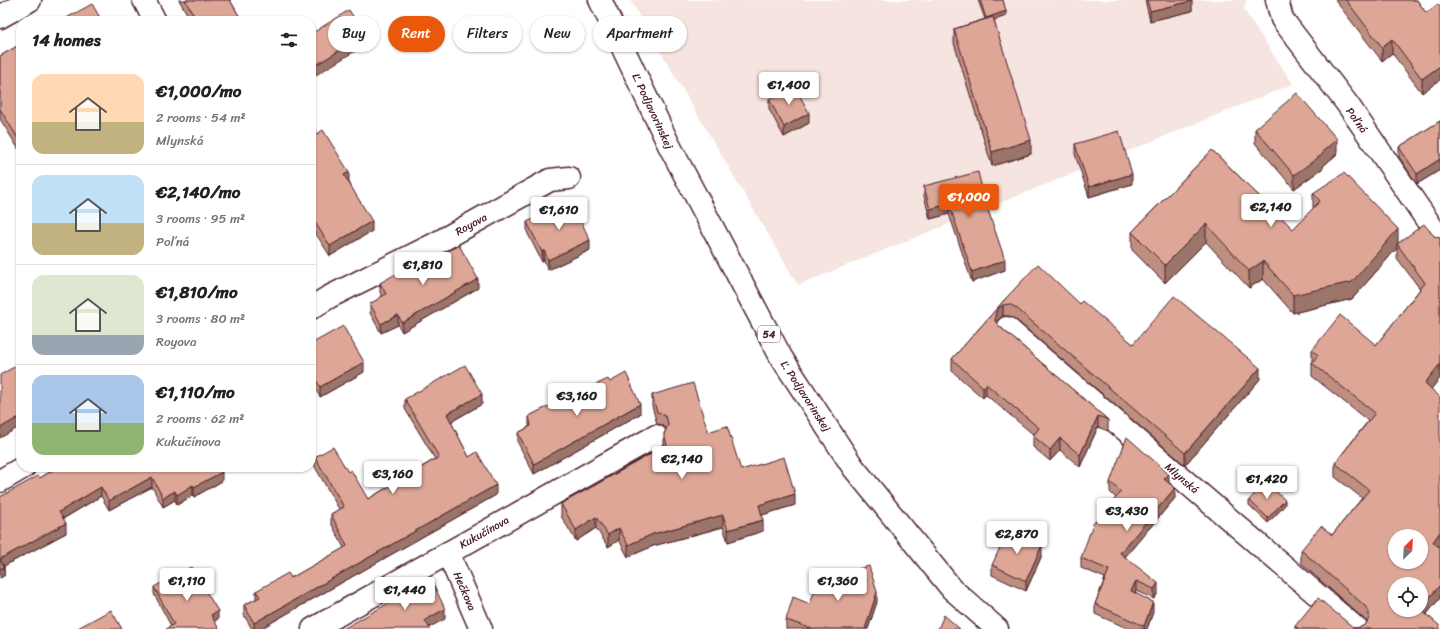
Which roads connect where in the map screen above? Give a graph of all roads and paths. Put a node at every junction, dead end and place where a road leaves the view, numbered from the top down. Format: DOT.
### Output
graph roads {
  1 [pos="30,0"];
  2 [pos="144,0"];
  3 [pos="600,0"];
  4 [pos="1276,0"];
  5 [pos="152,16"];
  6 [pos="0,17"];
  7 [pos="569,178"];
  8 [pos="1440,239"];
  9 [pos="316,303"];
  10 [pos="1007,328"];
  11 [pos="656,436"];
  12 [pos="16,472"];
  13 [pos="0,481"];
  14 [pos="448,553"];
  15 [pos="313,629"];
  16 [pos="481,629"];
  17 [pos="997,629"];
  18 [pos="1358,629"];
  1 -- 6 [label="street"];
  2 -- 5 [label="street"];
  3 -- 17 [label="street, Ľ. Podjavorinskej / 54"];
  4 -- 8 [label="street, Poľná"];
  7 -- 9 [label="street, Royova"];
  10 -- 18 [label="street, Mlynská"];
  11 -- 14 [label="street, Kukučínova"];
  12 -- 13 [label="street"];
  14 -- 15 [label="street, Kukučínova"];
  14 -- 16 [label="street, Hečkova"];
}
